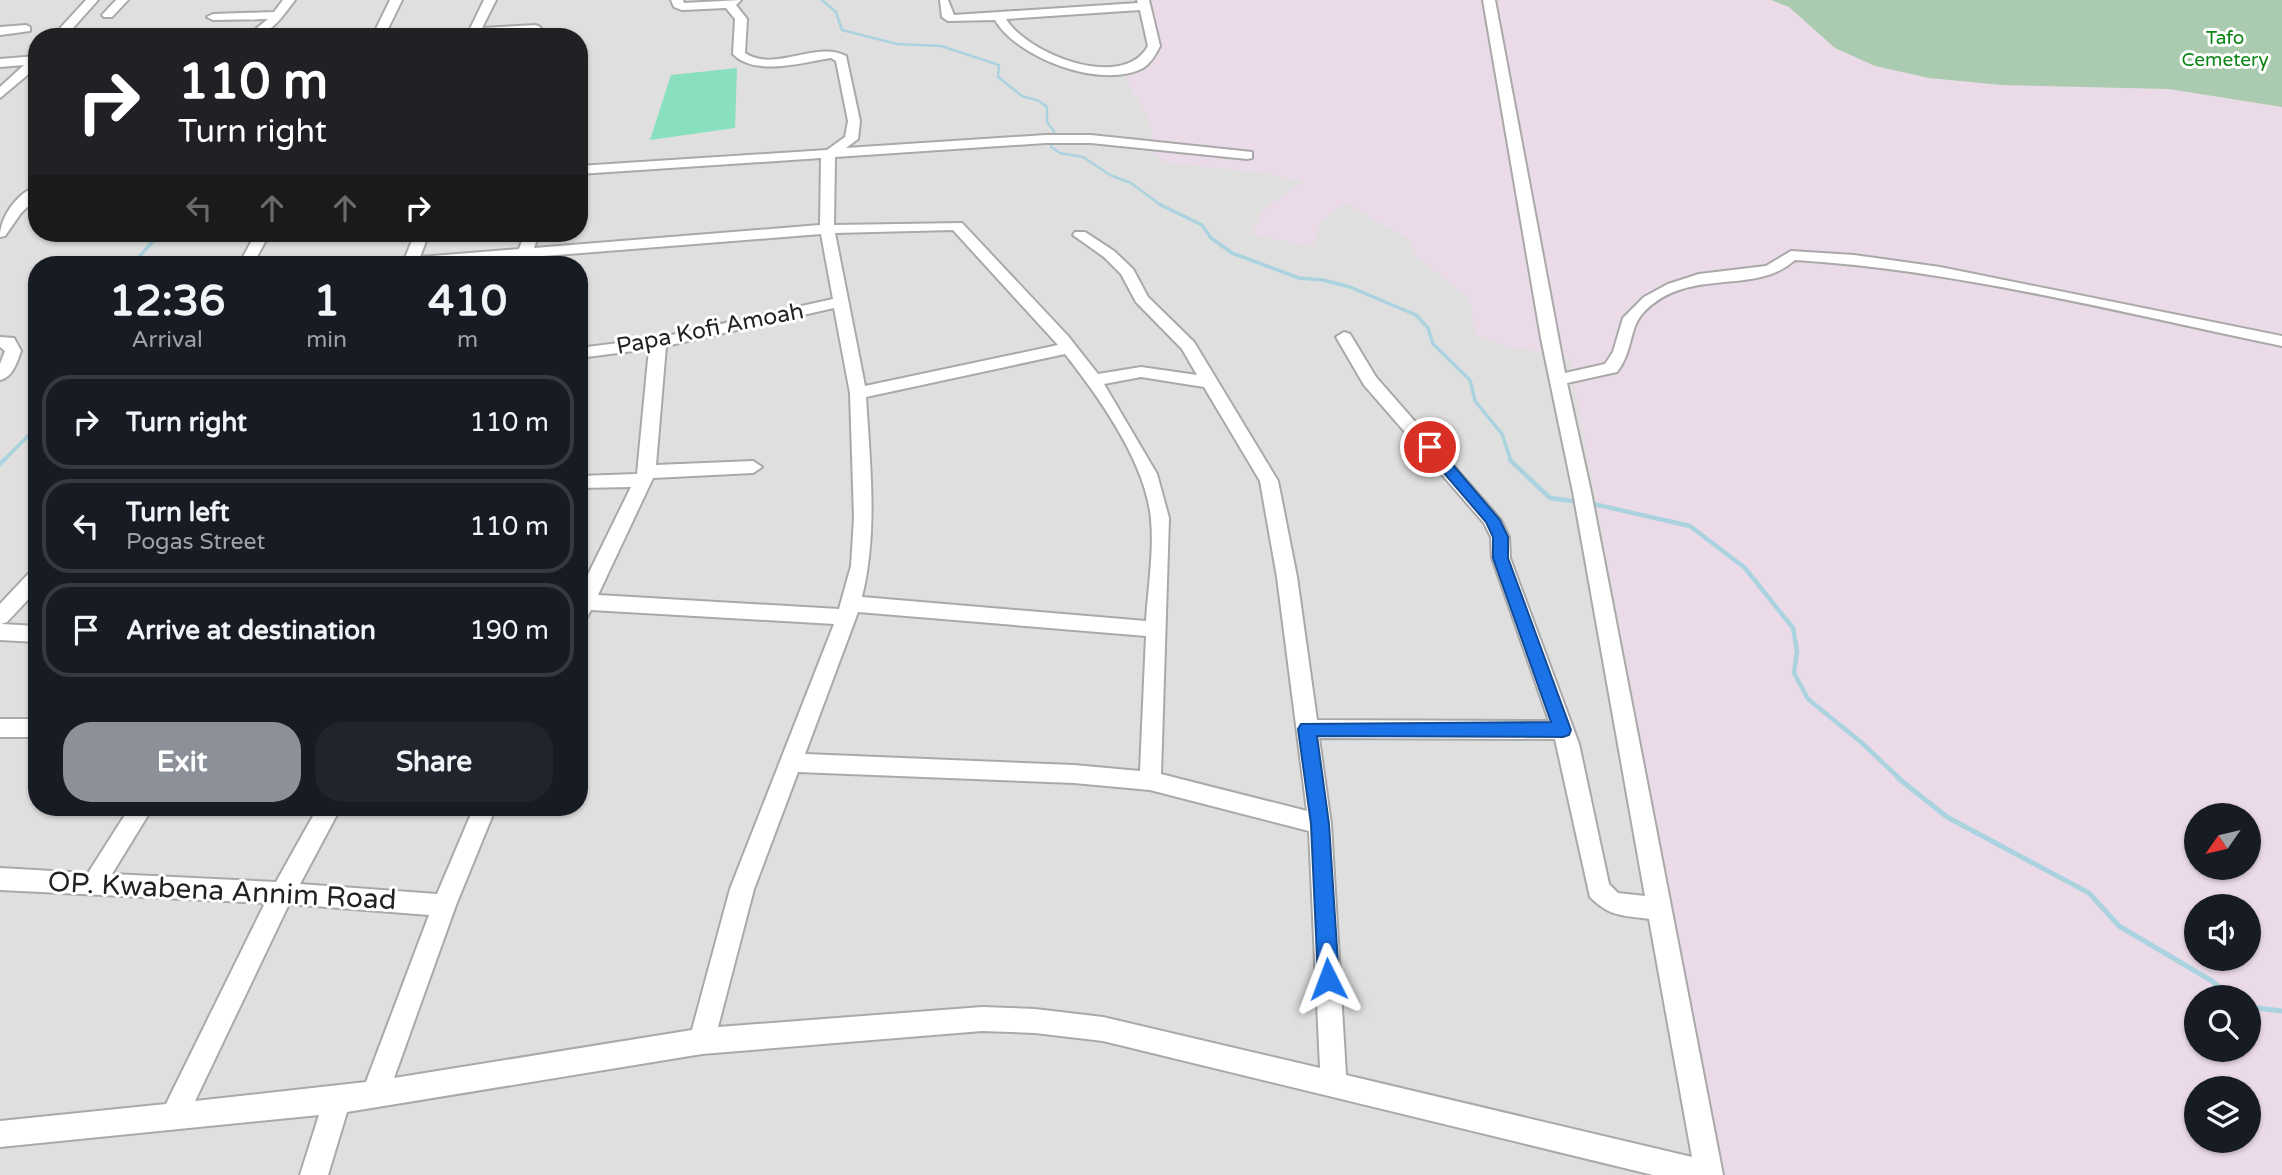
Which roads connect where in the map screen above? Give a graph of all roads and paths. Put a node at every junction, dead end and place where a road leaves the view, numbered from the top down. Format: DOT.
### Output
graph roads {
  1 [pos="92,0"];
  2 [pos="122,0"];
  3 [pos="289,0"];
  4 [pos="396,0"];
  5 [pos="490,0"];
  6 [pos="677,0"];
  7 [pos="1489,0"];
  8 [pos="732,2"];
  9 [pos="944,2"];
  10 [pos="1144,3"];
  11 [pos="108,15"];
  12 [pos="278,15"];
  13 [pos="999,16"];
  14 [pos="213,17"];
  15 [pos="66,28"];
  16 [pos="263,28"];
  17 [pos="382,28"];
  18 [pos="476,28"];
  19 [pos="26,29"];
  20 [pos="0,31"];
  21 [pos="28,61"];
  22 [pos="0,63"];
  23 [pos="28,68"];
  24 [pos="0,94"];
  25 [pos="828,155"];
  26 [pos="1248,155"];
  27 [pos="588,169"];
  28 [pos="28,199"];
  29 [pos="28,208"];
  30 [pos="16,210"];
  31 [pos="0,212"];
  32 [pos="827,229"];
  33 [pos="0,233"];
  34 [pos="1080,234"];
  35 [pos="561,256"];
  36 [pos="841,302"];
  37 [pos="1343,337"];
  38 [pos="2282,341"];
  39 [pos="0,342"];
  40 [pos="658,343"];
  41 [pos="1069,348"];
  42 [pos="588,353"];
  43 [pos="0,375"];
  44 [pos="1094,380"];
  45 [pos="1559,380"];
  46 [pos="1209,382"];
  47 [pos="858,393"];
  48 [pos="753,467"];
  49 [pos="646,476"];
  50 [pos="588,481"];
  51 [pos="28,587"];
  52 [pos="588,596"];
  53 [pos="588,608"];
  54 [pos="849,611"];
  55 [pos="0,617"];
  56 [pos="1156,629"];
  57 [pos="0,632"];
  58 [pos="28,634"];
  59 [pos="0,728"];
  60 [pos="28,728"];
  61 [pos="1307,729"];
  62 [pos="1563,730"];
  63 [pos="793,763"];
  64 [pos="1150,781"];
  65 [pos="136,816"];
  66 [pos="325,816"];
  67 [pos="481,816"];
  68 [pos="1320,824"];
  69 [pos="0,879"];
  70 [pos="94,883"];
  71 [pos="282,893"];
  72 [pos="444,905"];
  73 [pos="1658,909"];
  74 [pos="702,1041"];
  75 [pos="1334,1083"];
  76 [pos="375,1094"];
  77 [pos="337,1100"];
  78 [pos="175,1115"];
  79 [pos="0,1134"];
  80 [pos="314,1175"];
  81 [pos="1709,1175"];
  1 -- 15 [label="street"];
  2 -- 11 [label="street"];
  3 -- 12 [label="street"];
  4 -- 17 [label="street"];
  5 -- 18 [label="street"];
  6 -- 8 [label="street"];
  7 -- 45 [label="street"];
  8 -- 25 [label="street"];
  9 -- 13 [label="street"];
  10 -- 13 [label="street"];
  10 -- 13 [label="street"];
  12 -- 14 [label="street"];
  12 -- 16 [label="street"];
  19 -- 20 [label="street"];
  21 -- 22 [label="street"];
  23 -- 24 [label="street"];
  25 -- 26 [label="street"];
  25 -- 27 [label="street"];
  25 -- 32 [label="street"];
  28 -- 30 [label="street"];
  29 -- 30 [label="street"];
  30 -- 31 [label="street"];
  30 -- 33 [label="street"];
  32 -- 35 [label="street"];
  32 -- 36 [label="street"];
  32 -- 41 [label="street"];
  34 -- 46 [label="street"];
  36 -- 40 [label="street, Papa Kofi Amoah"];
  36 -- 47 [label="street"];
  37 -- 62 [label="street"];
  38 -- 45 [label="street"];
  39 -- 43 [label="street"];
  40 -- 42 [label="street, Papa Kofi Amoah"];
  40 -- 49 [label="street"];
  41 -- 44 [label="street"];
  41 -- 47 [label="street"];
  44 -- 46 [label="street"];
  44 -- 56 [label="street"];
  45 -- 73 [label="street"];
  46 -- 61 [label="street"];
  47 -- 54 [label="street"];
  48 -- 49 [label="street"];
  49 -- 50 [label="street"];
  49 -- 52 [label="street"];
  51 -- 55 [label="street"];
  53 -- 54 [label="street"];
  54 -- 56 [label="street"];
  54 -- 63 [label="street"];
  56 -- 64 [label="street"];
  57 -- 58 [label="street"];
  59 -- 60 [label="street"];
  61 -- 62 [label="street"];
  61 -- 68 [label="street"];
  62 -- 73 [label="street"];
  63 -- 64 [label="street"];
  63 -- 74 [label="street"];
  64 -- 68 [label="street"];
  65 -- 70 [label="street"];
  66 -- 71 [label="street"];
  67 -- 72 [label="street"];
  68 -- 75 [label="street"];
  69 -- 70 [label="street, OP. Kwabena Annim Road"];
  70 -- 71 [label="street, OP. Kwabena Annim Road"];
  71 -- 72 [label="street, OP. Kwabena Annim Road"];
  71 -- 78 [label="street"];
  72 -- 76 [label="street"];
  73 -- 81 [label="street"];
  74 -- 75 [label="street"];
  74 -- 76 [label="street"];
  75 -- 81 [label="street"];
  76 -- 77 [label="street"];
  77 -- 78 [label="street"];
  77 -- 80 [label="street"];
  78 -- 79 [label="street"];
}
